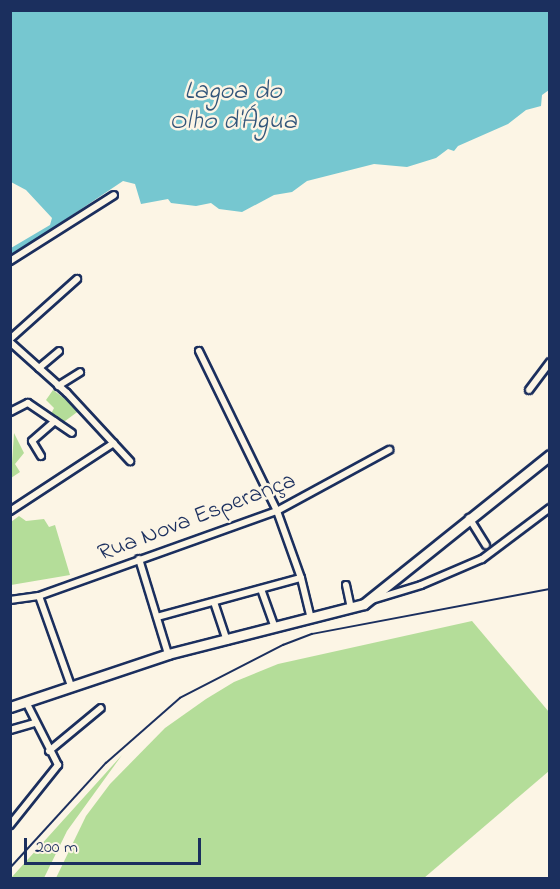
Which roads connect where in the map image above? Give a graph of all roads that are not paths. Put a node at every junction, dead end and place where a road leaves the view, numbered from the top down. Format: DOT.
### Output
graph roads {
  1 [pos="114,195"];
  2 [pos="10,261"];
  3 [pos="77,279"];
  4 [pos="10,341"];
  5 [pos="59,351"];
  6 [pos="199,351"];
  7 [pos="549,362"];
  8 [pos="39,368"];
  9 [pos="80,372"];
  10 [pos="58,386"];
  11 [pos="529,390"];
  12 [pos="10,412"];
  13 [pos="55,421"];
  14 [pos="72,433"];
  15 [pos="114,443"];
  16 [pos="389,450"];
  17 [pos="549,455"];
  18 [pos="41,456"];
  19 [pos="130,461"];
  20 [pos="549,508"];
  21 [pos="10,511"];
  22 [pos="277,511"];
  23 [pos="469,518"];
  24 [pos="486,545"];
  25 [pos="139,559"];
  26 [pos="301,578"];
  27 [pos="346,585"];
  28 [pos="261,589"];
  29 [pos="39,596"];
  30 [pos="10,600"];
  31 [pos="368,601"];
  32 [pos="214,602"];
  33 [pos="352,609"];
  34 [pos="157,617"];
  35 [pos="311,619"];
  36 [pos="275,629"];
  37 [pos="227,641"];
  38 [pos="168,654"];
  39 [pos="72,686"];
  40 [pos="26,702"];
  41 [pos="10,707"];
  42 [pos="101,708"];
  43 [pos="35,723"];
  44 [pos="10,730"];
  45 [pos="49,751"];
  46 [pos="10,825"];
  1 -- 2 [label="street"];
  3 -- 4 [label="street"];
  4 -- 8 [label="street"];
  5 -- 8 [label="street"];
  6 -- 22 [label="street"];
  7 -- 11 [label="street"];
  8 -- 10 [label="street"];
  9 -- 10 [label="street"];
  10 -- 15 [label="street"];
  12 -- 13 [label="street"];
  13 -- 14 [label="street"];
  13 -- 18 [label="street"];
  15 -- 19 [label="street"];
  15 -- 21 [label="street"];
  16 -- 22 [label="street, Rua Nova Esperança"];
  17 -- 23 [label="street"];
  20 -- 31 [label="street"];
  22 -- 25 [label="street, Rua Nova Esperança"];
  22 -- 26 [label="street"];
  23 -- 24 [label="street"];
  23 -- 31 [label="street"];
  25 -- 29 [label="street, Rua Nova Esperança"];
  25 -- 34 [label="street"];
  26 -- 28 [label="street"];
  26 -- 35 [label="street"];
  27 -- 33 [label="street"];
  28 -- 32 [label="street"];
  28 -- 36 [label="street"];
  29 -- 30 [label="street, Rua Nova Esperança"];
  29 -- 39 [label="street"];
  31 -- 33 [label="street"];
  32 -- 34 [label="street"];
  32 -- 37 [label="street"];
  33 -- 35 [label="street"];
  34 -- 38 [label="street"];
  35 -- 36 [label="street"];
  36 -- 37 [label="street"];
  37 -- 38 [label="street"];
  38 -- 39 [label="street"];
  39 -- 40 [label="street"];
  40 -- 41 [label="street"];
  40 -- 43 [label="street"];
  42 -- 45 [label="street"];
  43 -- 44 [label="street"];
  43 -- 45 [label="street"];
  45 -- 46 [label="street"];
}
